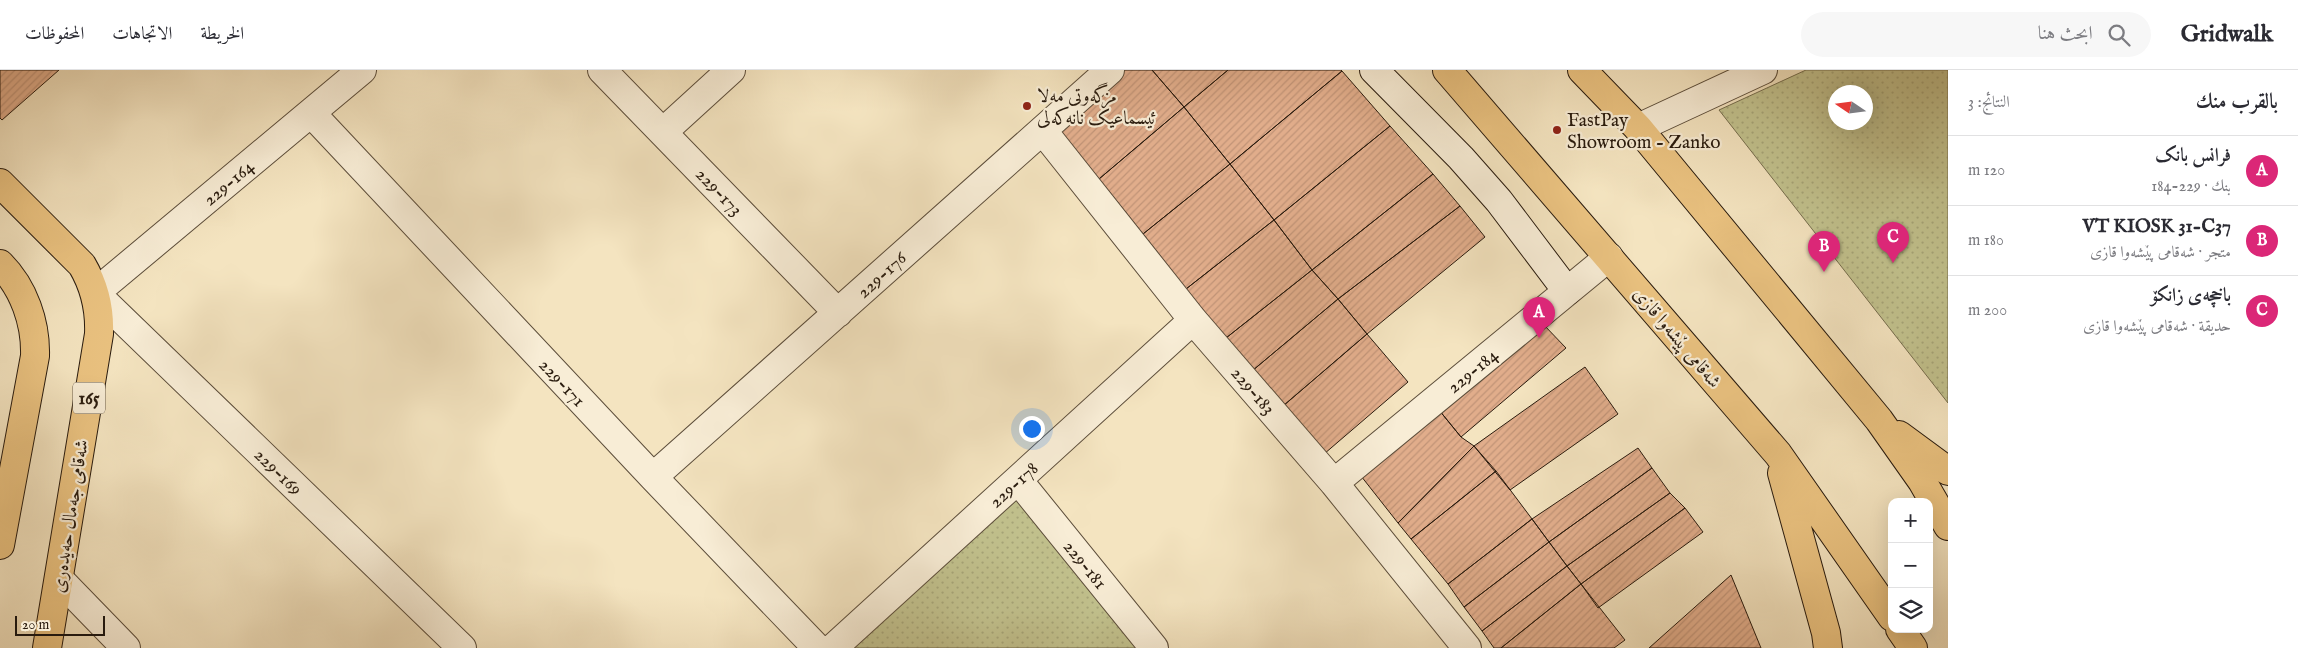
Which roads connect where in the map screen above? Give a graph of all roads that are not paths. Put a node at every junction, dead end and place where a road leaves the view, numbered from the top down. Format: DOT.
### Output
graph roads {
  1 [pos="362,70"];
  2 [pos="602,70"];
  3 [pos="732,70"];
  4 [pos="1110,70"];
  5 [pos="1374,70"];
  6 [pos="1447,70"];
  7 [pos="1582,70"];
  8 [pos="1763,70"];
  9 [pos="311,113"];
  10 [pos="1638,128"];
  11 [pos="1043,131"];
  12 [pos="662,132"];
  13 [pos="0,183"];
  14 [pos="1609,257"];
  15 [pos="0,264"];
  16 [pos="1567,291"];
  17 [pos="95,293"];
  18 [pos="838,312"];
  19 [pos="1193,320"];
  20 [pos="1879,420"];
  21 [pos="1778,454"];
  22 [pos="1948,471"];
  23 [pos="653,478"];
  24 [pos="1018,480"];
  25 [pos="1334,482"];
  26 [pos="1948,526"];
  27 [pos="0,545"];
  28 [pos="59,579"];
  29 [pos="1888,611"];
  30 [pos="1903,633"];
  31 [pos="47,648"];
  32 [pos="126,648"];
  33 [pos="462,648"];
  34 [pos="818,648"];
  35 [pos="833,648"];
  36 [pos="1154,648"];
  37 [pos="1467,648"];
  38 [pos="1828,648"];
  39 [pos="1913,648"];
  1 -- 9 [label="street, 229-164"];
  2 -- 12 [label="street, 229-173"];
  3 -- 12 [label="street"];
  4 -- 11 [label="street, 229-176"];
  5 -- 16 [label="street"];
  6 -- 14 [label="main road, شەقامی پێشەوا قازی"];
  7 -- 10 [label="main road"];
  8 -- 10 [label="street"];
  9 -- 17 [label="street, 229-164"];
  9 -- 23 [label="street, 229-171"];
  10 -- 20 [label="main road"];
  11 -- 18 [label="street, 229-176"];
  11 -- 19 [label="street, 229-183"];
  12 -- 18 [label="street, 229-173"];
  13 -- 17 [label="main road, شەقامی جەمال حەیدەری / 165"];
  14 -- 16 [label="street, 229-184"];
  14 -- 21 [label="main road, شەقامی پێشەوا قازی"];
  15 -- 27 [label="main road"];
  16 -- 25 [label="street, 229-184"];
  17 -- 28 [label="main road, شەقامی جەمال حەیدەری / 165"];
  17 -- 33 [label="street, 229-169"];
  18 -- 23 [label="street, 229-176"];
  19 -- 24 [label="street, 229-178"];
  19 -- 25 [label="street, 229-183"];
  20 -- 22 [label="main road"];
  20 -- 26 [label="main road"];
  21 -- 29 [label="main road, شەقامی پێشەوا قازی"];
  21 -- 38 [label="main road"];
  23 -- 34 [label="street, 229-171"];
  24 -- 35 [label="street, 229-178"];
  24 -- 36 [label="street, 229-181"];
  25 -- 37 [label="street, 229-183"];
  28 -- 31 [label="main road, شەقامی جەمال حەیدەری / 165"];
  28 -- 32 [label="street"];
  30 -- 39 [label="main road"];
}
